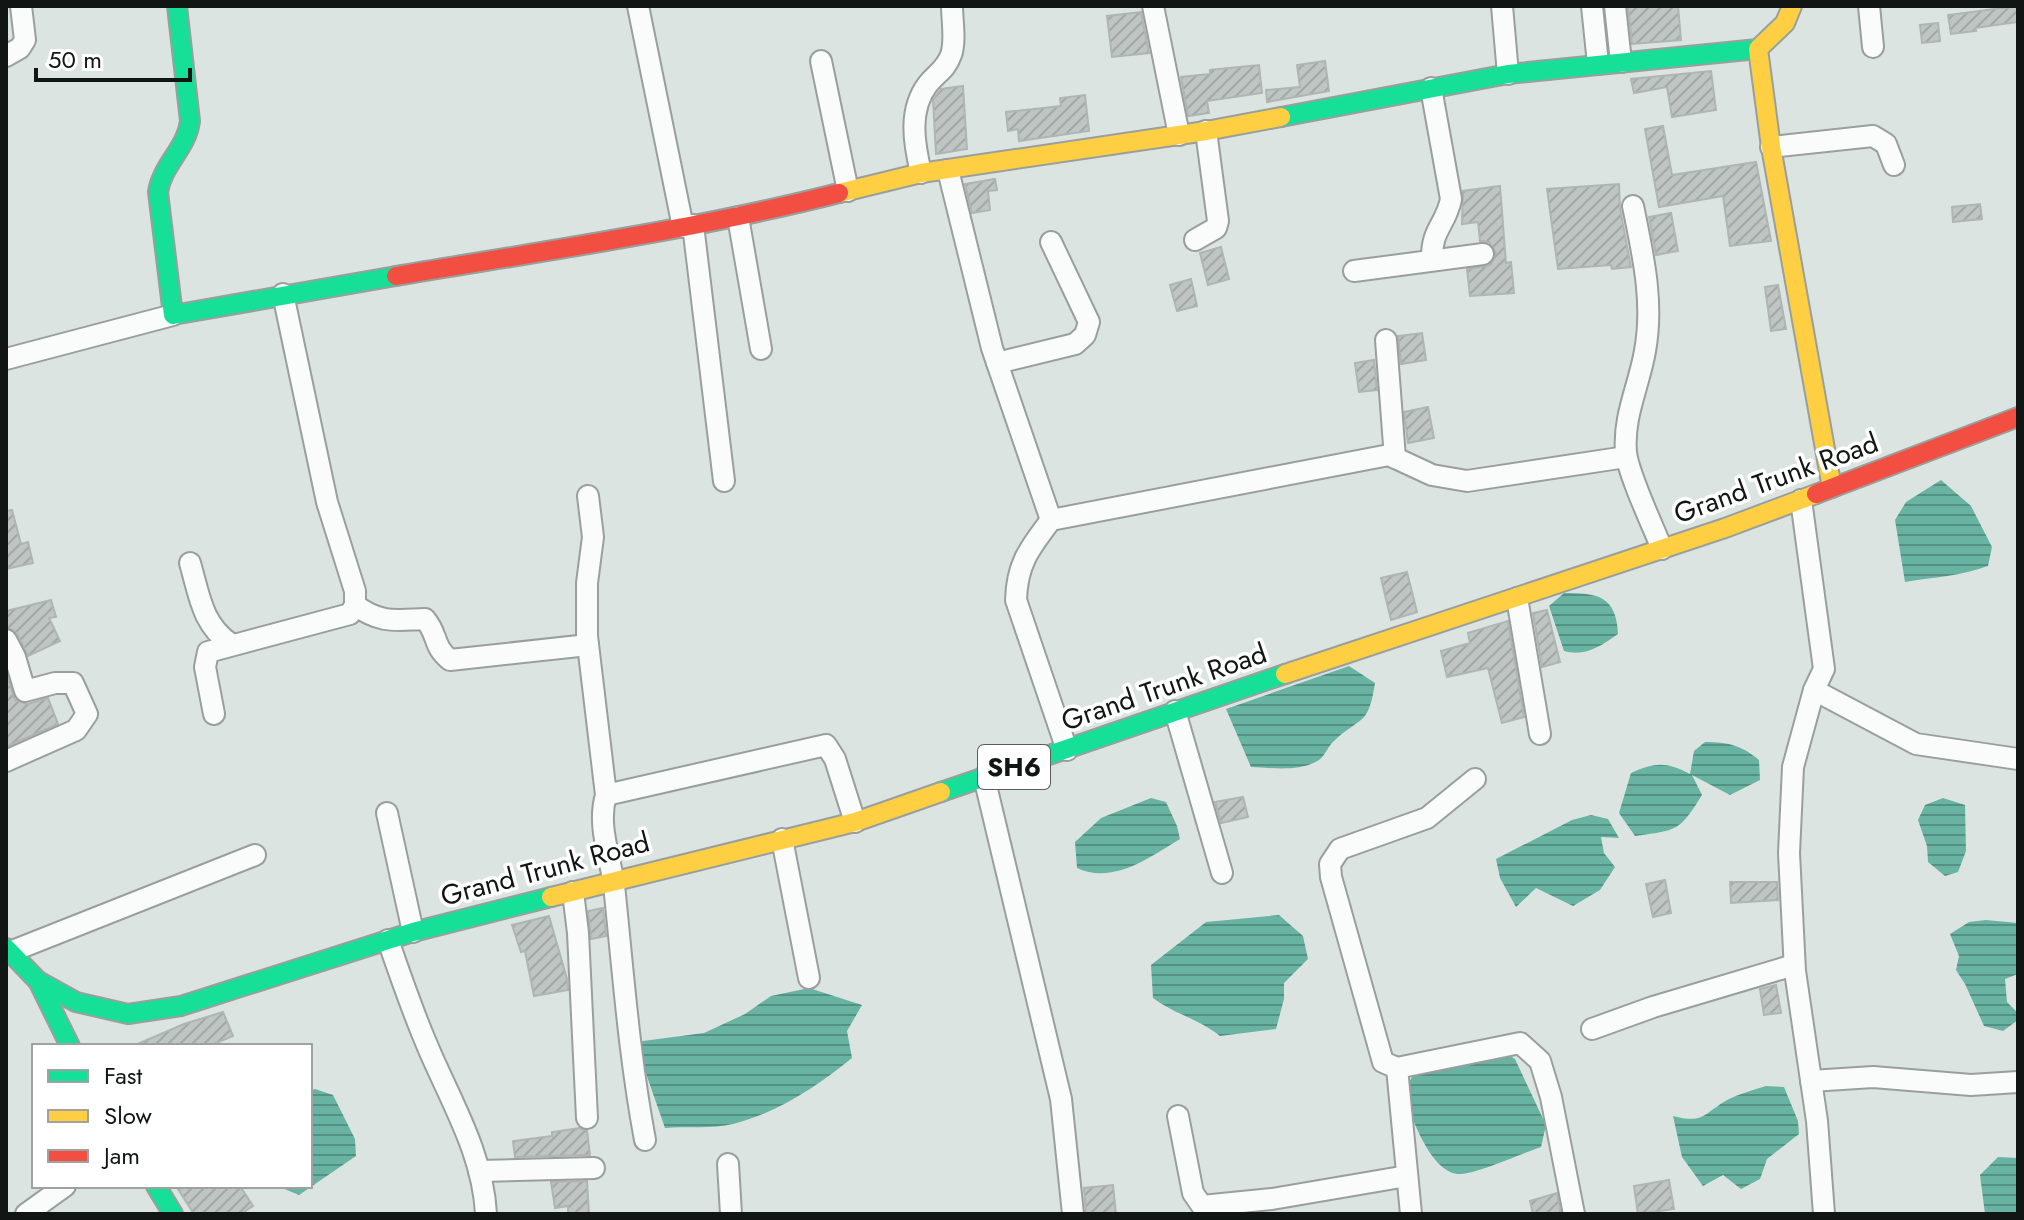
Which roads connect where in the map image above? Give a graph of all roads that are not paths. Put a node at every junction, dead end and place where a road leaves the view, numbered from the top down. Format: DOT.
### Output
graph roads {
  1 [pos="21,6"];
  2 [pos="177,6"];
  3 [pos="638,6"];
  4 [pos="952,6"];
  5 [pos="1153,6"];
  6 [pos="1502,6"];
  7 [pos="1592,6"];
  8 [pos="1615,6"];
  9 [pos="1792,6"];
  10 [pos="1869,6"];
  11 [pos="1873,47"];
  12 [pos="1758,49"];
  13 [pos="6,56"];
  14 [pos="821,61"];
  15 [pos="1621,62"];
  16 [pos="1598,64"];
  17 [pos="1508,74"];
  18 [pos="1431,88"];
  19 [pos="1206,131"];
  20 [pos="1179,135"];
  21 [pos="1771,147"];
  22 [pos="1894,165"];
  23 [pos="948,170"];
  24 [pos="921,173"];
  25 [pos="848,191"];
  26 [pos="1633,206"];
  27 [pos="738,217"];
  28 [pos="688,226"];
  29 [pos="1195,240"];
  30 [pos="1051,242"];
  31 [pos="1483,254"];
  32 [pos="1432,260"];
  33 [pos="1354,271"];
  34 [pos="283,294"];
  35 [pos="173,315"];
  36 [pos="1386,340"];
  37 [pos="761,349"];
  38 [pos="6,359"];
  39 [pos="997,363"];
  40 [pos="2018,417"];
  41 [pos="1626,457"];
  42 [pos="1395,458"];
  43 [pos="724,481"];
  44 [pos="1832,488"];
  45 [pos="588,496"];
  46 [pos="1801,500"];
  47 [pos="1051,520"];
  48 [pos="1662,549"];
  49 [pos="190,563"];
  50 [pos="1517,598"];
  51 [pos="355,605"];
  52 [pos="6,640"];
  53 [pos="231,644"];
  54 [pos="588,645"];
  55 [pos="1814,690"];
  56 [pos="1175,711"];
  57 [pos="214,714"];
  58 [pos="1540,734"];
  59 [pos="1067,750"];
  60 [pos="2018,759"];
  61 [pos="6,761"];
  62 [pos="984,777"];
  63 [pos="1475,779"];
  64 [pos="606,795"];
  65 [pos="387,813"];
  66 [pos="855,822"];
  67 [pos="782,839"];
  68 [pos="255,855"];
  69 [pos="1222,873"];
  70 [pos="613,880"];
  71 [pos="573,892"];
  72 [pos="413,932"];
  73 [pos="388,940"];
  74 [pos="8,950"];
  75 [pos="1794,965"];
  76 [pos="809,978"];
  77 [pos="38,981"];
  78 [pos="1592,1029"];
  79 [pos="69,1044"];
  80 [pos="1397,1068"];
  81 [pos="1811,1081"];
  82 [pos="2018,1082"];
  83 [pos="1178,1116"];
  84 [pos="587,1118"];
  85 [pos="645,1140"];
  86 [pos="728,1164"];
  87 [pos="594,1168"];
  88 [pos="479,1171"];
  89 [pos="1407,1176"];
  90 [pos="62,1188"];
  91 [pos="157,1188"];
  92 [pos="1253,1208"];
  93 [pos="26,1214"];
  94 [pos="173,1214"];
  95 [pos="486,1214"];
  96 [pos="731,1214"];
  97 [pos="1073,1214"];
  98 [pos="1411,1214"];
  99 [pos="1575,1214"];
  100 [pos="1824,1214"];
  1 -- 13 [label="street"];
  2 -- 35 [label="street"];
  3 -- 28 [label="street"];
  4 -- 24 [label="street"];
  5 -- 20 [label="street"];
  6 -- 17 [label="street"];
  7 -- 16 [label="street"];
  8 -- 15 [label="street"];
  9 -- 12 [label="street"];
  10 -- 11 [label="street"];
  12 -- 15 [label="street"];
  12 -- 21 [label="street"];
  14 -- 25 [label="street"];
  15 -- 16 [label="street"];
  16 -- 17 [label="street"];
  17 -- 18 [label="street"];
  18 -- 19 [label="street"];
  18 -- 32 [label="street"];
  19 -- 20 [label="street"];
  19 -- 29 [label="street"];
  20 -- 23 [label="street"];
  21 -- 22 [label="street"];
  21 -- 44 [label="street"];
  23 -- 24 [label="street"];
  23 -- 39 [label="street"];
  24 -- 25 [label="street"];
  25 -- 27 [label="street"];
  26 -- 41 [label="street"];
  27 -- 28 [label="street"];
  27 -- 37 [label="street"];
  28 -- 34 [label="street"];
  28 -- 43 [label="street"];
  30 -- 39 [label="street"];
  31 -- 32 [label="street"];
  32 -- 33 [label="street"];
  34 -- 35 [label="street"];
  34 -- 51 [label="street"];
  35 -- 38 [label="street"];
  36 -- 42 [label="street"];
  39 -- 47 [label="street"];
  40 -- 44 [label="street, Grand Trunk Road / SH6"];
  41 -- 42 [label="street"];
  41 -- 48 [label="street"];
  42 -- 47 [label="street"];
  44 -- 46 [label="street, Grand Trunk Road / SH6"];
  45 -- 54 [label="street"];
  46 -- 48 [label="street, Grand Trunk Road / SH6"];
  46 -- 55 [label="street"];
  47 -- 59 [label="street"];
  48 -- 50 [label="street, Grand Trunk Road / SH6"];
  49 -- 53 [label="street"];
  50 -- 56 [label="street, Grand Trunk Road / SH6"];
  50 -- 58 [label="street"];
  51 -- 53 [label="street"];
  51 -- 54 [label="street"];
  52 -- 61 [label="street"];
  53 -- 57 [label="street"];
  54 -- 64 [label="street"];
  55 -- 60 [label="street"];
  55 -- 75 [label="street"];
  56 -- 59 [label="street, Grand Trunk Road / SH6"];
  56 -- 69 [label="street"];
  59 -- 62 [label="street, Grand Trunk Road / SH6"];
  62 -- 66 [label="street, Grand Trunk Road / SH6"];
  62 -- 97 [label="street"];
  63 -- 80 [label="street"];
  64 -- 66 [label="street"];
  64 -- 70 [label="street"];
  65 -- 72 [label="street"];
  66 -- 67 [label="street, Grand Trunk Road / SH6"];
  67 -- 70 [label="street, Grand Trunk Road / SH6"];
  67 -- 76 [label="street"];
  68 -- 74 [label="street"];
  70 -- 71 [label="street, Grand Trunk Road / SH6"];
  70 -- 85 [label="street"];
  71 -- 72 [label="street, Grand Trunk Road / SH6"];
  71 -- 84 [label="street"];
  72 -- 73 [label="street, Grand Trunk Road / SH6"];
  73 -- 77 [label="street, Grand Trunk Road / SH6"];
  73 -- 88 [label="street"];
  74 -- 77 [label="street, Grand Trunk Road / SH6"];
  75 -- 78 [label="street"];
  75 -- 81 [label="street"];
  77 -- 79 [label="street"];
  80 -- 89 [label="street"];
  80 -- 99 [label="street"];
  81 -- 82 [label="street"];
  81 -- 100 [label="street"];
  83 -- 92 [label="street"];
  86 -- 96 [label="street"];
  87 -- 88 [label="street"];
  88 -- 95 [label="street"];
  89 -- 92 [label="street"];
  89 -- 98 [label="street"];
  90 -- 93 [label="street"];
  91 -- 94 [label="street"];
}
